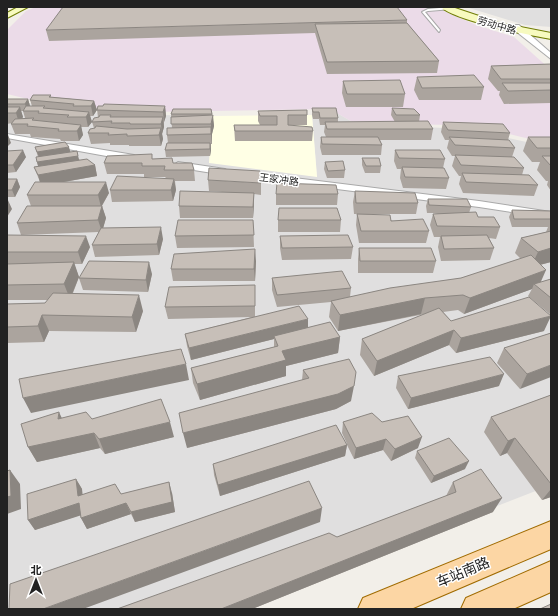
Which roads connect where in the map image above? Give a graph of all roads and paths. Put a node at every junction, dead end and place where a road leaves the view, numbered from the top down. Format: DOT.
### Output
graph roads {
  1 [pos="16,7"];
  2 [pos="24,7"];
  3 [pos="449,7"];
  4 [pos="7,11"];
  5 [pos="7,16"];
  6 [pos="439,31"];
  7 [pos="525,31"];
  8 [pos="551,35"];
  9 [pos="551,48"];
  10 [pos="551,57"];
  11 [pos="7,136"];
  12 [pos="143,159"];
  13 [pos="167,163"];
  14 [pos="551,215"];
  15 [pos="551,535"];
  16 [pos="551,576"];
  17 [pos="374,609"];
  18 [pos="478,609"];
  1 -- 4 [label="main road"];
  2 -- 5 [label="main road"];
  3 -- 6 [label="lane"];
  3 -- 7 [label="main road, 劳动中路"];
  7 -- 8 [label="main road, 劳动中路"];
  7 -- 9 [label="street"];
  7 -- 10 [label="street"];
  11 -- 12 [label="street"];
  13 -- 14 [label="street, 王家冲路"];
  15 -- 17 [label="main road, 车站南路"];
  16 -- 18 [label="main road"];
}
